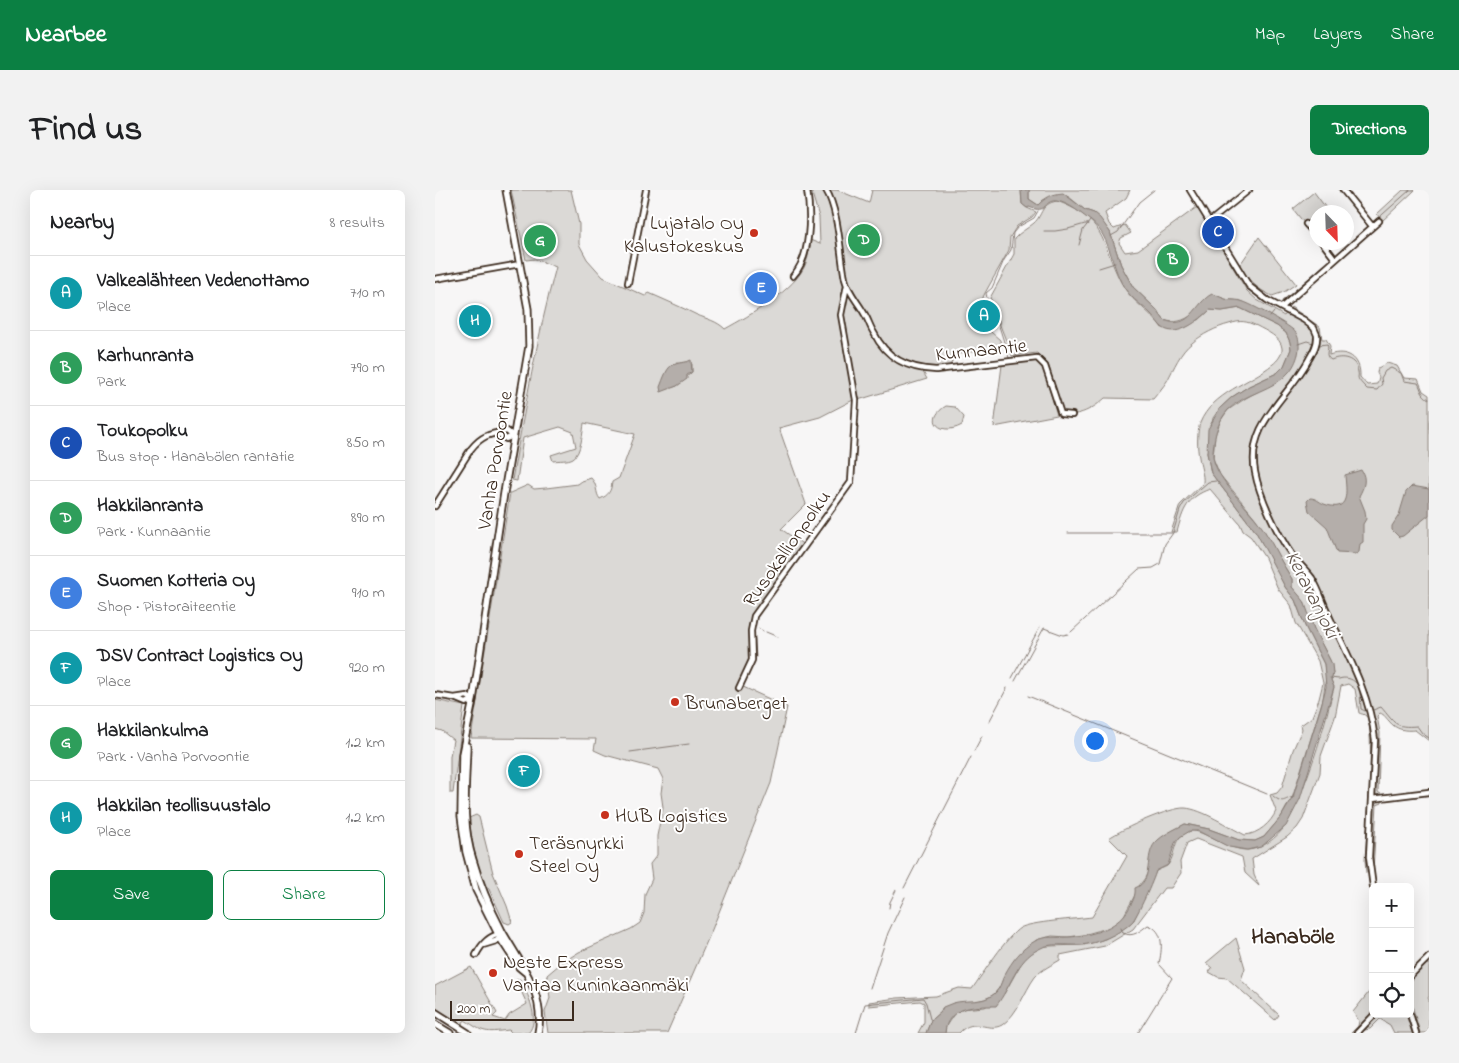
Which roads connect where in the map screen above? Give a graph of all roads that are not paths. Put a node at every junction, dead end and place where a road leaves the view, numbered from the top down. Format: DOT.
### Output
graph roads {
  1 [pos="505,190"];
  2 [pos="646,190"];
  3 [pos="807,190"];
  4 [pos="826,190"];
  5 [pos="1190,190"];
  6 [pos="1249,190"];
  7 [pos="1343,190"];
  8 [pos="1379,220"];
  9 [pos="1209,222"];
  10 [pos="1306,224"];
  11 [pos="1372,226"];
  12 [pos="1309,227"];
  13 [pos="1328,250"];
  14 [pos="1335,259"];
  15 [pos="520,264"];
  16 [pos="793,276"];
  17 [pos="435,279"];
  18 [pos="628,283"];
  19 [pos="847,285"];
  20 [pos="1282,307"];
  21 [pos="1072,415"];
  22 [pos="513,436"];
  23 [pos="435,506"];
  24 [pos="739,688"];
  25 [pos="435,695"];
  26 [pos="473,700"];
  27 [pos="1429,792"];
  28 [pos="1372,799"];
  29 [pos="1372,883"];
  30 [pos="501,935"];
  31 [pos="475,955"];
  32 [pos="1429,956"];
  33 [pos="1413,973"];
  34 [pos="435,1012"];
  35 [pos="1371,1018"];
  36 [pos="1411,1018"];
  37 [pos="435,1024"];
  38 [pos="450,1033"];
  39 [pos="468,1033"];
  40 [pos="538,1033"];
  41 [pos="1357,1033"];
  42 [pos="1416,1033"];
  1 -- 15 [label="main road, Vanha Porvoontie"];
  2 -- 18 [label="street"];
  3 -- 16 [label="street"];
  4 -- 19 [label="street, Kunnaantie"];
  5 -- 9 [label="street"];
  6 -- 9 [label="street"];
  7 -- 11 [label="street"];
  8 -- 11 [label="street"];
  9 -- 20 [label="street"];
  10 -- 12 [label="street"];
  11 -- 14 [label="street"];
  13 -- 14 [label="street"];
  14 -- 20 [label="street"];
  15 -- 17 [label="street"];
  15 -- 22 [label="main road, Vanha Porvoontie"];
  19 -- 21 [label="street, Kunnaantie"];
  19 -- 24 [label="street, Rusokallionpolku"];
  20 -- 28 [label="street"];
  22 -- 23 [label="street"];
  22 -- 26 [label="main road, Vanha Porvoontie"];
  25 -- 26 [label="street"];
  26 -- 30 [label="main road, Vanha Porvoontie"];
  27 -- 28 [label="street"];
  28 -- 29 [label="street"];
  30 -- 31 [label="street"];
  30 -- 40 [label="main road, Vanha Porvoontie"];
  32 -- 33 [label="street"];
  34 -- 39 [label="main road"];
  35 -- 41 [label="street"];
  36 -- 42 [label="street"];
  37 -- 38 [label="main road"];
}
